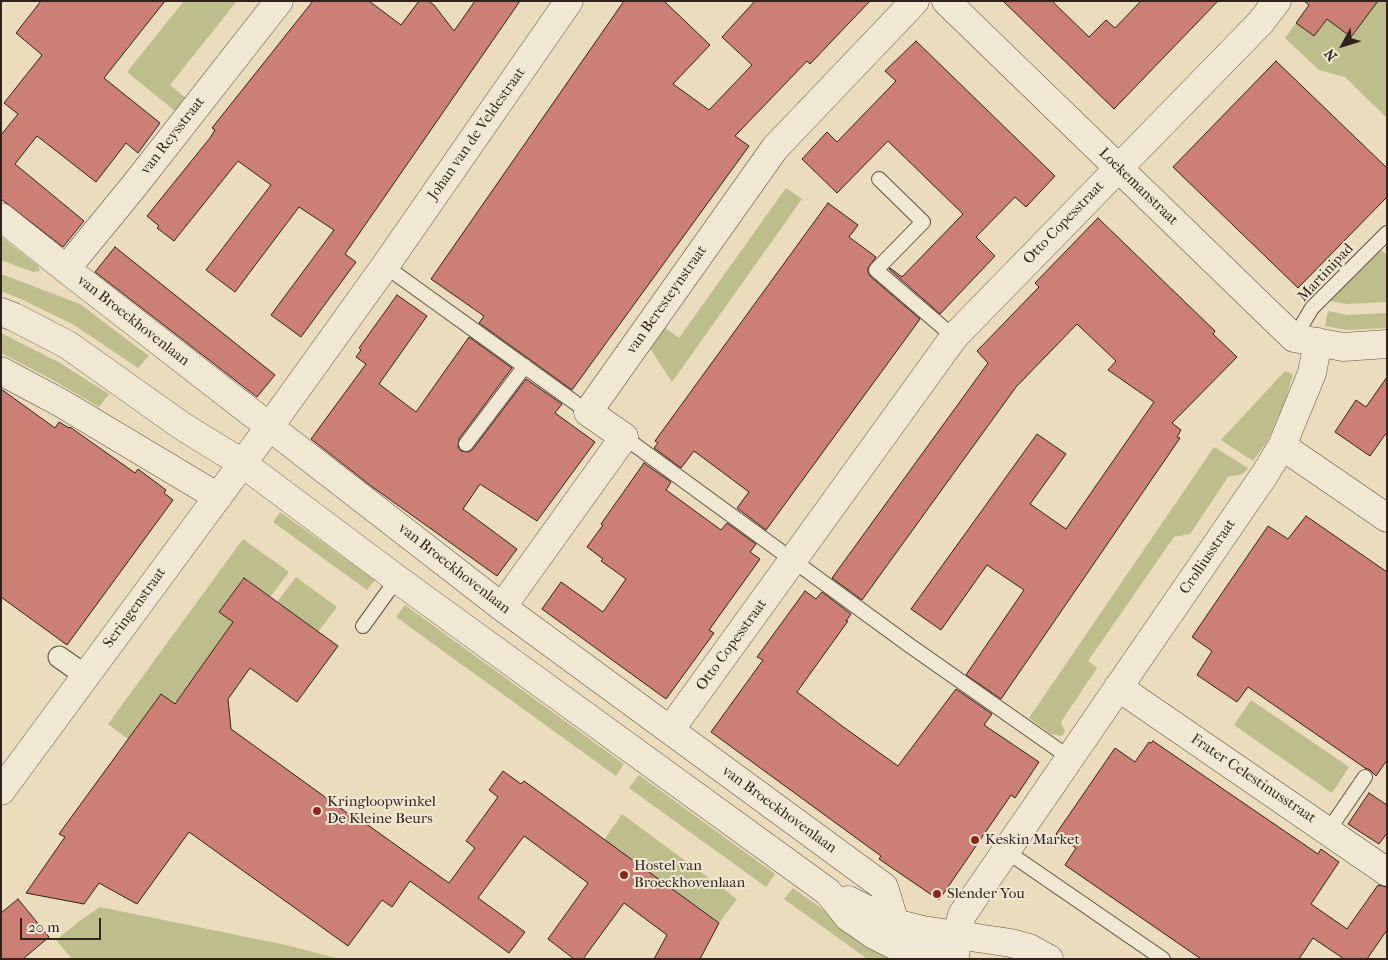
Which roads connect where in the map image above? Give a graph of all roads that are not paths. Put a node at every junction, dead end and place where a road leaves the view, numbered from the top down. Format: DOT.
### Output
graph roads {
  1 [pos="279,1"];
  2 [pos="569,1"];
  3 [pos="915,1"];
  4 [pos="946,1"];
  5 [pos="1277,1"];
  6 [pos="1118,167"];
  7 [pos="879,179"];
  8 [pos="1,217"];
  9 [pos="1387,233"];
  10 [pos="385,266"];
  11 [pos="66,269"];
  12 [pos="1,312"];
  13 [pos="954,337"];
  14 [pos="1318,342"];
  15 [pos="1387,344"];
  16 [pos="524,366"];
  17 [pos="1,371"];
  18 [pos="588,412"];
  19 [pos="270,426"];
  20 [pos="624,437"];
  21 [pos="466,444"];
  22 [pos="1282,446"];
  23 [pos="242,463"];
  24 [pos="218,497"];
  25 [pos="1387,518"];
  26 [pos="793,560"];
  27 [pos="397,579"];
  28 [pos="502,607"];
  29 [pos="363,626"];
  30 [pos="59,656"];
  31 [pos="86,676"];
  32 [pos="1118,687"];
  33 [pos="670,730"];
  34 [pos="1070,758"];
  35 [pos="1365,777"];
  36 [pos="5,779"];
  37 [pos="1328,831"];
  38 [pos="1006,851"];
  39 [pos="1387,872"];
  40 [pos="828,892"];
  41 [pos="895,923"];
  42 [pos="956,947"];
  43 [pos="942,959"];
  44 [pos="1049,959"];
  45 [pos="1163,959"];
  1 -- 11 [label="street, van Reysstraat"];
  2 -- 10 [label="street, Johan van de Veldestraat"];
  3 -- 18 [label="street, van Beresteynstraat"];
  4 -- 6 [label="street, Loekemanstraat"];
  5 -- 6 [label="street, Otto Copesstraat"];
  6 -- 13 [label="street, Otto Copesstraat"];
  6 -- 14 [label="street, Loekemanstraat"];
  7 -- 13 [label="lane"];
  8 -- 11 [label="street, van Broeckhovenlaan"];
  9 -- 14 [label="lane, Martinipad"];
  10 -- 16 [label="lane"];
  10 -- 19 [label="street, Johan van de Veldestraat"];
  11 -- 19 [label="street, van Broeckhovenlaan"];
  12 -- 23 [label="street"];
  13 -- 26 [label="street, Otto Copesstraat"];
  14 -- 15 [label="street"];
  14 -- 22 [label="street, Crolliusstraat"];
  16 -- 18 [label="lane"];
  16 -- 21 [label="lane"];
  17 -- 24 [label="street"];
  18 -- 20 [label="street"];
  19 -- 23 [label="street, Seringenstraat"];
  19 -- 28 [label="street, van Broeckhovenlaan"];
  20 -- 26 [label="lane"];
  20 -- 28 [label="street"];
  22 -- 25 [label="street"];
  22 -- 32 [label="street, Crolliusstraat"];
  23 -- 24 [label="street, Seringenstraat"];
  23 -- 27 [label="street"];
  24 -- 31 [label="street, Seringenstraat"];
  26 -- 33 [label="street, Otto Copesstraat"];
  26 -- 34 [label="lane"];
  27 -- 29 [label="lane"];
  27 -- 40 [label="street"];
  28 -- 33 [label="street, van Broeckhovenlaan"];
  30 -- 31 [label="street"];
  31 -- 36 [label="street, Seringenstraat"];
  32 -- 34 [label="street, Crolliusstraat"];
  32 -- 37 [label="street, Frater Celestinusstraat"];
  33 -- 41 [label="street, van Broeckhovenlaan"];
  34 -- 38 [label="street, Crolliusstraat"];
  35 -- 37 [label="lane"];
  37 -- 39 [label="street, Frater Celestinusstraat"];
  38 -- 42 [label="street, Crolliusstraat"];
  38 -- 45 [label="lane"];
  40 -- 41 [label="street"];
  40 -- 43 [label="street"];
  41 -- 42 [label="street"];
  42 -- 44 [label="street"];
}
